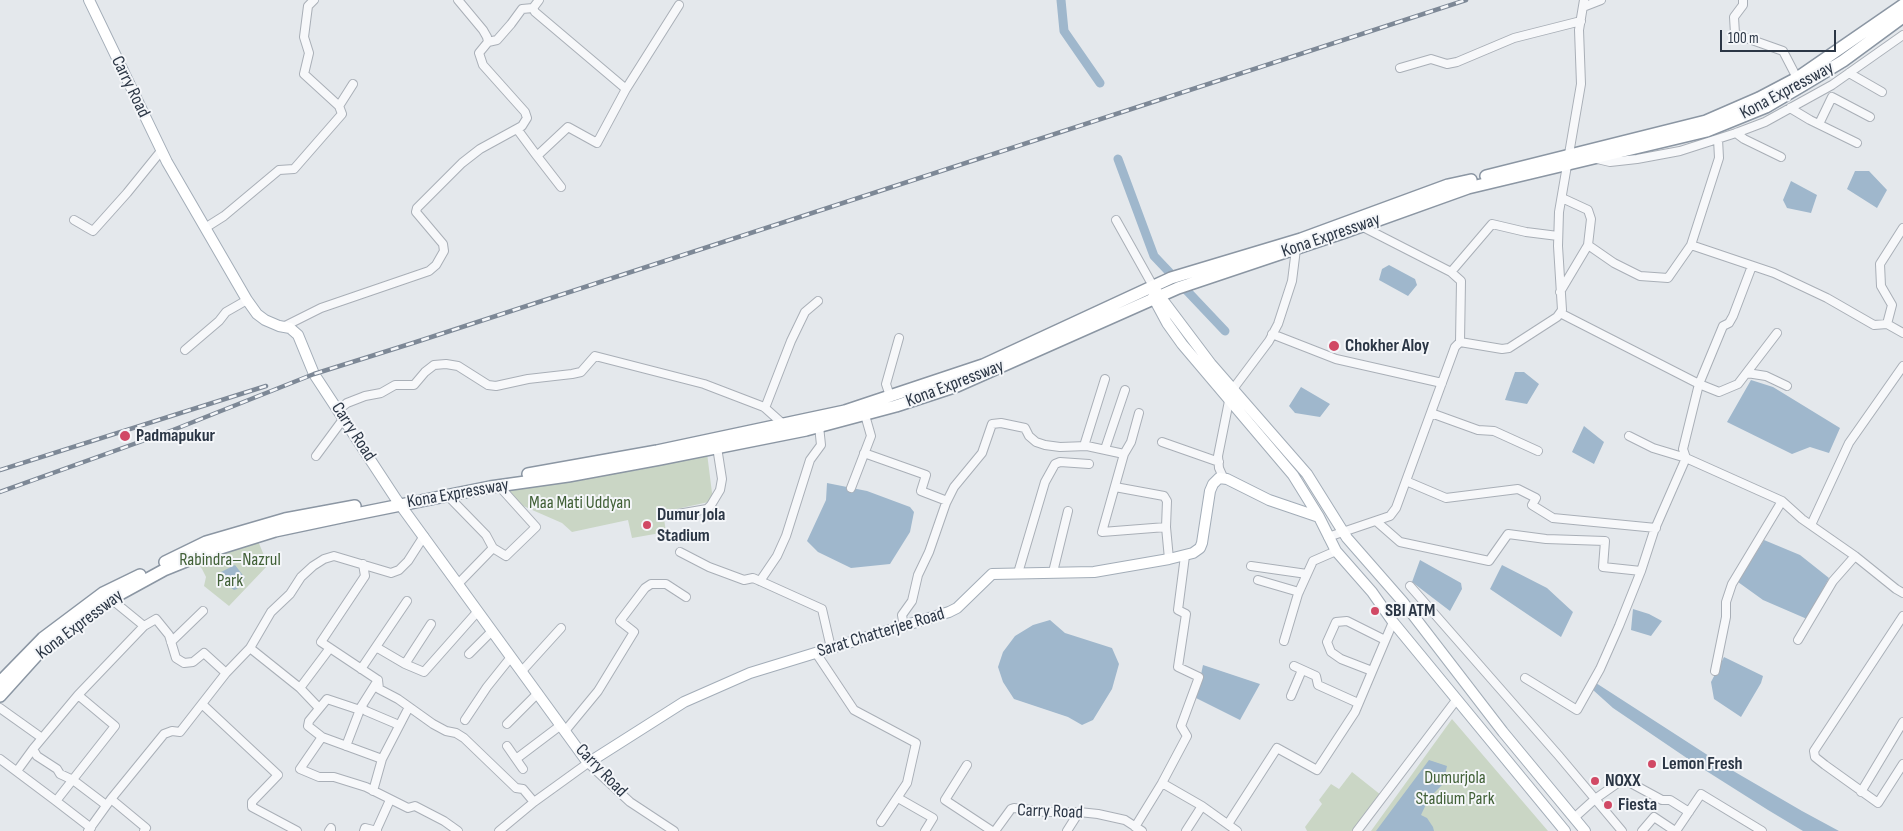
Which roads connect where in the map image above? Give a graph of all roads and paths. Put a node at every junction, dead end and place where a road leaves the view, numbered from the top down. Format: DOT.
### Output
graph roads {
  1 [pos="89,0"];
  2 [pos="314,0"];
  3 [pos="458,0"];
  4 [pos="539,0"];
  5 [pos="1601,0"];
  6 [pos="1743,0"];
  7 [pos="1583,3"];
  8 [pos="679,5"];
  9 [pos="1903,5"];
  10 [pos="532,8"];
  11 [pos="1903,17"];
  12 [pos="1581,21"];
  13 [pos="1903,35"];
  14 [pos="488,42"];
  15 [pos="1400,68"];
  16 [pos="1849,73"];
  17 [pos="1797,78"];
  18 [pos="353,84"];
  19 [pos="626,89"];
  20 [pos="1882,92"];
  21 [pos="339,106"];
  22 [pos="1790,108"];
  23 [pos="1870,117"];
  24 [pos="1819,124"];
  25 [pos="517,129"];
  26 [pos="1736,133"];
  27 [pos="1718,139"];
  28 [pos="1857,143"];
  29 [pos="161,151"];
  30 [pos="537,156"];
  31 [pos="1781,157"];
  32 [pos="1590,158"];
  33 [pos="1568,160"];
  34 [pos="561,187"];
  35 [pos="1562,198"];
  36 [pos="74,220"];
  37 [pos="1116,220"];
  38 [pos="1361,226"];
  39 [pos="205,228"];
  40 [pos="1903,228"];
  41 [pos="1558,236"];
  42 [pos="1588,245"];
  43 [pos="1691,245"];
  44 [pos="1296,249"];
  45 [pos="1752,266"];
  46 [pos="1451,272"];
  47 [pos="1196,276"];
  48 [pos="1152,290"];
  49 [pos="1560,292"];
  50 [pos="247,300"];
  51 [pos="818,301"];
  52 [pos="1560,313"];
  53 [pos="1887,324"];
  54 [pos="283,327"];
  55 [pos="1903,332"];
  56 [pos="1272,334"];
  57 [pos="1777,334"];
  58 [pos="900,338"];
  59 [pos="1460,342"];
  60 [pos="184,350"];
  61 [pos="1903,366"];
  62 [pos="1747,373"];
  63 [pos="1105,379"];
  64 [pos="1442,384"];
  65 [pos="1699,384"];
  66 [pos="1787,386"];
  67 [pos="1233,389"];
  68 [pos="1125,390"];
  69 [pos="890,396"];
  70 [pos="1229,401"];
  71 [pos="765,408"];
  72 [pos="1139,413"];
  73 [pos="1431,413"];
  74 [pos="341,414"];
  75 [pos="865,415"];
  76 [pos="783,424"];
  77 [pos="819,426"];
  78 [pos="1629,436"];
  79 [pos="1162,442"];
  80 [pos="1084,446"];
  81 [pos="717,447"];
  82 [pos="1105,449"];
  83 [pos="1538,452"];
  84 [pos="864,453"];
  85 [pos="1124,454"];
  86 [pos="316,456"];
  87 [pos="1686,458"];
  88 [pos="1219,462"];
  89 [pos="1090,464"];
  90 [pos="1223,477"];
  91 [pos="1406,481"];
  92 [pos="499,486"];
  93 [pos="1115,487"];
  94 [pos="851,488"];
  95 [pos="447,495"];
  96 [pos="398,501"];
  97 [pos="947,501"];
  98 [pos="1782,501"];
  99 [pos="1068,510"];
  100 [pos="672,515"];
  101 [pos="1319,517"];
  102 [pos="1376,521"];
  103 [pos="1811,525"];
  104 [pos="1166,528"];
  105 [pos="1656,528"];
  106 [pos="1342,532"];
  107 [pos="424,536"];
  108 [pos="1328,537"];
  109 [pos="494,548"];
  110 [pos="1336,551"];
  111 [pos="680,552"];
  112 [pos="1185,556"];
  113 [pos="1855,556"];
  114 [pos="1169,559"];
  115 [pos="363,564"];
  116 [pos="1251,566"];
  117 [pos="1641,571"];
  118 [pos="1053,572"];
  119 [pos="1018,573"];
  120 [pos="1307,574"];
  121 [pos="760,580"];
  122 [pos="1258,580"];
  123 [pos="458,584"];
  124 [pos="1410,586"];
  125 [pos="1299,592"];
  126 [pos="1903,593"];
  127 [pos="686,597"];
  128 [pos="111,599"];
  129 [pos="407,601"];
  130 [pos="203,611"];
  131 [pos="478,611"];
  132 [pos="1903,616"];
  133 [pos="1393,622"];
  134 [pos="431,624"];
  135 [pos="144,626"];
  136 [pos="904,627"];
  137 [pos="561,628"];
  138 [pos="492,631"];
  139 [pos="1385,640"];
  140 [pos="1798,640"];
  141 [pos="1284,641"];
  142 [pos="171,642"];
  143 [pos="376,647"];
  144 [pos="250,648"];
  145 [pos="330,648"];
  146 [pos="831,648"];
  147 [pos="816,653"];
  148 [pos="469,654"];
  149 [pos="511,657"];
  150 [pos="404,664"];
  151 [pos="1294,666"];
  152 [pos="362,669"];
  153 [pos="1302,670"];
  154 [pos="522,671"];
  155 [pos="1372,671"];
  156 [pos="1715,671"];
  157 [pos="226,674"];
  158 [pos="1525,678"];
  159 [pos="378,680"];
  160 [pos="0,682"];
  161 [pos="300,688"];
  162 [pos="538,693"];
  163 [pos="78,694"];
  164 [pos="0,696"];
  165 [pos="1291,696"];
  166 [pos="1457,699"];
  167 [pos="1358,702"];
  168 [pos="202,704"];
  169 [pos="409,707"];
  170 [pos="0,708"];
  171 [pos="319,708"];
  172 [pos="360,708"];
  173 [pos="465,720"];
  174 [pos="1903,722"];
  175 [pos="506,724"];
  176 [pos="399,725"];
  177 [pos="563,728"];
  178 [pos="322,736"];
  179 [pos="42,738"];
  180 [pos="346,746"];
  181 [pos="506,746"];
  182 [pos="33,749"];
  183 [pos="0,759"];
  184 [pos="382,759"];
  185 [pos="516,759"];
  186 [pos="588,762"];
  187 [pos="1903,764"];
  188 [pos="967,766"];
  189 [pos="523,768"];
  190 [pos="17,771"];
  191 [pos="73,780"];
  192 [pos="1162,783"];
  193 [pos="373,791"];
  194 [pos="1861,792"];
  195 [pos="898,798"];
  196 [pos="1595,799"];
  197 [pos="390,800"];
  198 [pos="56,801"];
  199 [pos="109,802"];
  200 [pos="534,802"];
  201 [pos="1202,806"];
  202 [pos="1079,812"];
  203 [pos="1689,812"];
  204 [pos="1574,818"];
  205 [pos="881,822"];
  206 [pos="1228,824"];
  207 [pos="89,829"];
  208 [pos="1139,829"];
  209 [pos="144,831"];
  210 [pos="297,831"];
  211 [pos="364,831"];
  212 [pos="376,831"];
  213 [pos="458,831"];
  214 [pos="499,831"];
  215 [pos="674,831"];
  216 [pos="925,831"];
  217 [pos="994,831"];
  218 [pos="1067,831"];
  219 [pos="1186,831"];
  220 [pos="1237,831"];
  221 [pos="1357,831"];
  222 [pos="1565,831"];
  223 [pos="1585,831"];
  224 [pos="1622,831"];
  225 [pos="1642,831"];
  226 [pos="1676,831"];
  227 [pos="1762,831"];
  1 -- 29 [label="main road, Carry Road"];
  2 -- 21 [label="street"];
  3 -- 14 [label="street"];
  4 -- 10 [label="street"];
  5 -- 7 [label="street"];
  6 -- 17 [label="street"];
  7 -- 12 [label="street"];
  8 -- 19 [label="street"];
  9 -- 17 [label="highway, Kona Expressway"];
  10 -- 14 [label="street"];
  10 -- 19 [label="street"];
  11 -- 32 [label="highway, Kona Expressway"];
  12 -- 15 [label="street"];
  12 -- 33 [label="street"];
  13 -- 16 [label="street"];
  14 -- 25 [label="street"];
  16 -- 20 [label="street"];
  16 -- 22 [label="street"];
  17 -- 33 [label="highway, Kona Expressway"];
  18 -- 21 [label="street"];
  19 -- 30 [label="street"];
  21 -- 39 [label="street"];
  22 -- 24 [label="street"];
  22 -- 26 [label="street"];
  23 -- 24 [label="street"];
  24 -- 28 [label="street"];
  25 -- 30 [label="street"];
  25 -- 54 [label="street"];
  26 -- 27 [label="street"];
  26 -- 31 [label="street"];
  27 -- 32 [label="street"];
  27 -- 43 [label="street"];
  29 -- 36 [label="street"];
  29 -- 39 [label="main road, Carry Road"];
  30 -- 34 [label="street"];
  32 -- 33 [label="highway, Kona Expressway"];
  33 -- 35 [label="street"];
  33 -- 38 [label="highway, Kona Expressway"];
  33 -- 47 [label="highway, Kona Expressway"];
  35 -- 41 [label="street"];
  35 -- 42 [label="street"];
  37 -- 48 [label="street"];
  38 -- 44 [label="highway, Kona Expressway"];
  38 -- 46 [label="street"];
  39 -- 50 [label="main road, Carry Road"];
  40 -- 53 [label="street"];
  41 -- 46 [label="street"];
  41 -- 49 [label="street"];
  42 -- 43 [label="street"];
  42 -- 49 [label="street"];
  43 -- 45 [label="street"];
  44 -- 47 [label="highway, Kona Expressway"];
  44 -- 56 [label="street"];
  45 -- 53 [label="street"];
  45 -- 65 [label="street"];
  46 -- 59 [label="street"];
  47 -- 48 [label="highway, Kona Expressway"];
  48 -- 67 [label="main road"];
  48 -- 69 [label="highway, Kona Expressway"];
  48 -- 70 [label="main road"];
  48 -- 75 [label="highway, Kona Expressway"];
  49 -- 52 [label="street"];
  50 -- 54 [label="main road, Carry Road"];
  50 -- 60 [label="street"];
  51 -- 71 [label="street"];
  52 -- 59 [label="street"];
  52 -- 65 [label="street"];
  53 -- 55 [label="street"];
  54 -- 74 [label="main road, Carry Road"];
  56 -- 64 [label="street"];
  56 -- 67 [label="street"];
  57 -- 62 [label="street"];
  58 -- 69 [label="street"];
  59 -- 64 [label="street"];
  61 -- 103 [label="street"];
  62 -- 65 [label="street"];
  62 -- 66 [label="street"];
  63 -- 80 [label="street"];
  64 -- 73 [label="street"];
  65 -- 87 [label="street"];
  67 -- 70 [label="street"];
  67 -- 106 [label="main road"];
  68 -- 82 [label="street"];
  69 -- 76 [label="highway, Kona Expressway"];
  70 -- 88 [label="street"];
  70 -- 101 [label="main road"];
  71 -- 74 [label="street"];
  71 -- 76 [label="street"];
  72 -- 85 [label="street"];
  73 -- 83 [label="street"];
  73 -- 91 [label="street"];
  74 -- 86 [label="street"];
  74 -- 96 [label="main road, Carry Road"];
  75 -- 77 [label="highway, Kona Expressway"];
  75 -- 84 [label="street"];
  76 -- 96 [label="highway, Kona Expressway"];
  77 -- 81 [label="highway, Kona Expressway"];
  77 -- 121 [label="street"];
  78 -- 87 [label="street"];
  79 -- 88 [label="street"];
  80 -- 82 [label="street"];
  80 -- 97 [label="street"];
  81 -- 92 [label="highway, Kona Expressway"];
  81 -- 100 [label="street"];
  82 -- 85 [label="street"];
  84 -- 94 [label="street"];
  84 -- 97 [label="street"];
  85 -- 93 [label="street"];
  87 -- 98 [label="street"];
  87 -- 105 [label="street"];
  88 -- 90 [label="street"];
  89 -- 119 [label="street"];
  90 -- 101 [label="main road"];
  90 -- 112 [label="main road"];
  91 -- 102 [label="street"];
  91 -- 105 [label="street"];
  92 -- 95 [label="highway, Kona Expressway"];
  92 -- 109 [label="street"];
  93 -- 104 [label="street"];
  93 -- 104 [label="street"];
  95 -- 96 [label="highway, Kona Expressway"];
  95 -- 109 [label="street"];
  96 -- 107 [label="main road, Carry Road"];
  96 -- 128 [label="highway, Kona Expressway"];
  96 -- 160 [label="highway, Kona Expressway"];
  97 -- 136 [label="street"];
  98 -- 103 [label="street"];
  98 -- 156 [label="street"];
  99 -- 118 [label="street"];
  101 -- 108 [label="main road"];
  102 -- 106 [label="street"];
  102 -- 117 [label="street"];
  103 -- 113 [label="street"];
  104 -- 114 [label="street"];
  105 -- 117 [label="street"];
  106 -- 108 [label="street"];
  106 -- 204 [label="main road"];
  107 -- 115 [label="street"];
  107 -- 123 [label="main road, Carry Road"];
  108 -- 110 [label="main road"];
  109 -- 123 [label="street"];
  110 -- 120 [label="street"];
  110 -- 133 [label="main road"];
  111 -- 121 [label="street"];
  112 -- 114 [label="main road, Sarat Chatterjee Road"];
  112 -- 192 [label="street"];
  113 -- 126 [label="street"];
  113 -- 140 [label="street"];
  114 -- 118 [label="main road, Sarat Chatterjee Road"];
  115 -- 144 [label="street"];
  115 -- 145 [label="street"];
  116 -- 120 [label="street"];
  117 -- 158 [label="street"];
  118 -- 119 [label="main road, Sarat Chatterjee Road"];
  119 -- 136 [label="main road, Sarat Chatterjee Road"];
  120 -- 125 [label="street"];
  121 -- 146 [label="street"];
  122 -- 125 [label="street"];
  123 -- 131 [label="main road, Carry Road"];
  124 -- 196 [label="street"];
  125 -- 141 [label="street"];
  127 -- 177 [label="street"];
  128 -- 135 [label="street"];
  128 -- 164 [label="highway, Kona Expressway"];
  129 -- 143 [label="street"];
  130 -- 142 [label="street"];
  131 -- 138 [label="main road, Carry Road"];
  131 -- 150 [label="street"];
  132 -- 194 [label="street"];
  133 -- 139 [label="street"];
  133 -- 166 [label="main road"];
  134 -- 150 [label="street"];
  135 -- 142 [label="street"];
  135 -- 163 [label="street"];
  136 -- 146 [label="main road, Sarat Chatterjee Road"];
  137 -- 154 [label="street"];
  138 -- 148 [label="street"];
  138 -- 149 [label="main road, Carry Road"];
  139 -- 155 [label="street"];
  139 -- 155 [label="street"];
  142 -- 157 [label="street"];
  143 -- 150 [label="street"];
  143 -- 152 [label="street"];
  144 -- 157 [label="street"];
  144 -- 161 [label="street"];
  145 -- 152 [label="street"];
  145 -- 161 [label="street"];
  146 -- 147 [label="main road, Sarat Chatterjee Road"];
  147 -- 186 [label="main road, Sarat Chatterjee Road"];
  147 -- 195 [label="street"];
  149 -- 154 [label="main road, Carry Road"];
  149 -- 173 [label="street"];
  151 -- 153 [label="street"];
  152 -- 159 [label="street"];
  153 -- 165 [label="street"];
  153 -- 167 [label="street"];
  154 -- 162 [label="main road, Carry Road"];
  155 -- 167 [label="street"];
  157 -- 168 [label="street"];
  159 -- 169 [label="street"];
  159 -- 172 [label="street"];
  161 -- 171 [label="street"];
  162 -- 175 [label="street"];
  162 -- 177 [label="main road, Carry Road"];
  163 -- 179 [label="street"];
  163 -- 191 [label="street"];
  166 -- 221 [label="street"];
  166 -- 222 [label="main road"];
  167 -- 206 [label="street"];
  168 -- 199 [label="street"];
  168 -- 210 [label="street"];
  169 -- 176 [label="street"];
  169 -- 200 [label="street"];
  170 -- 179 [label="street"];
  171 -- 172 [label="street"];
  171 -- 178 [label="street"];
  172 -- 176 [label="street"];
  172 -- 180 [label="street"];
  174 -- 194 [label="street"];
  176 -- 184 [label="street"];
  177 -- 185 [label="street"];
  177 -- 186 [label="main road, Carry Road"];
  178 -- 180 [label="street"];
  178 -- 193 [label="street"];
  179 -- 182 [label="street"];
  180 -- 184 [label="street"];
  181 -- 185 [label="street"];
  182 -- 190 [label="street"];
  182 -- 191 [label="street"];
  183 -- 190 [label="street"];
  184 -- 193 [label="street"];
  185 -- 189 [label="street"];
  186 -- 200 [label="street, Sarat Chatterjee Road"];
  186 -- 215 [label="street, Carry Road"];
  187 -- 194 [label="street"];
  188 -- 217 [label="street"];
  190 -- 198 [label="street"];
  191 -- 198 [label="street"];
  191 -- 199 [label="street"];
  192 -- 201 [label="street"];
  192 -- 208 [label="street"];
  193 -- 197 [label="street"];
  195 -- 205 [label="street"];
  195 -- 216 [label="street"];
  196 -- 203 [label="street"];
  196 -- 204 [label="street"];
  196 -- 224 [label="street"];
  197 -- 212 [label="street"];
  197 -- 213 [label="street"];
  198 -- 207 [label="street"];
  199 -- 207 [label="street"];
  199 -- 209 [label="street"];
  200 -- 214 [label="street, Sarat Chatterjee Road"];
  201 -- 206 [label="street"];
  201 -- 219 [label="street"];
  202 -- 208 [label="street, Carry Road"];
  202 -- 217 [label="street, Carry Road"];
  202 -- 218 [label="street"];
  203 -- 226 [label="street"];
  203 -- 227 [label="street"];
  204 -- 223 [label="main road"];
  206 -- 220 [label="street"];
  211 -- 212 [label="street"];
  225 -- 226 [label="street"];
}
